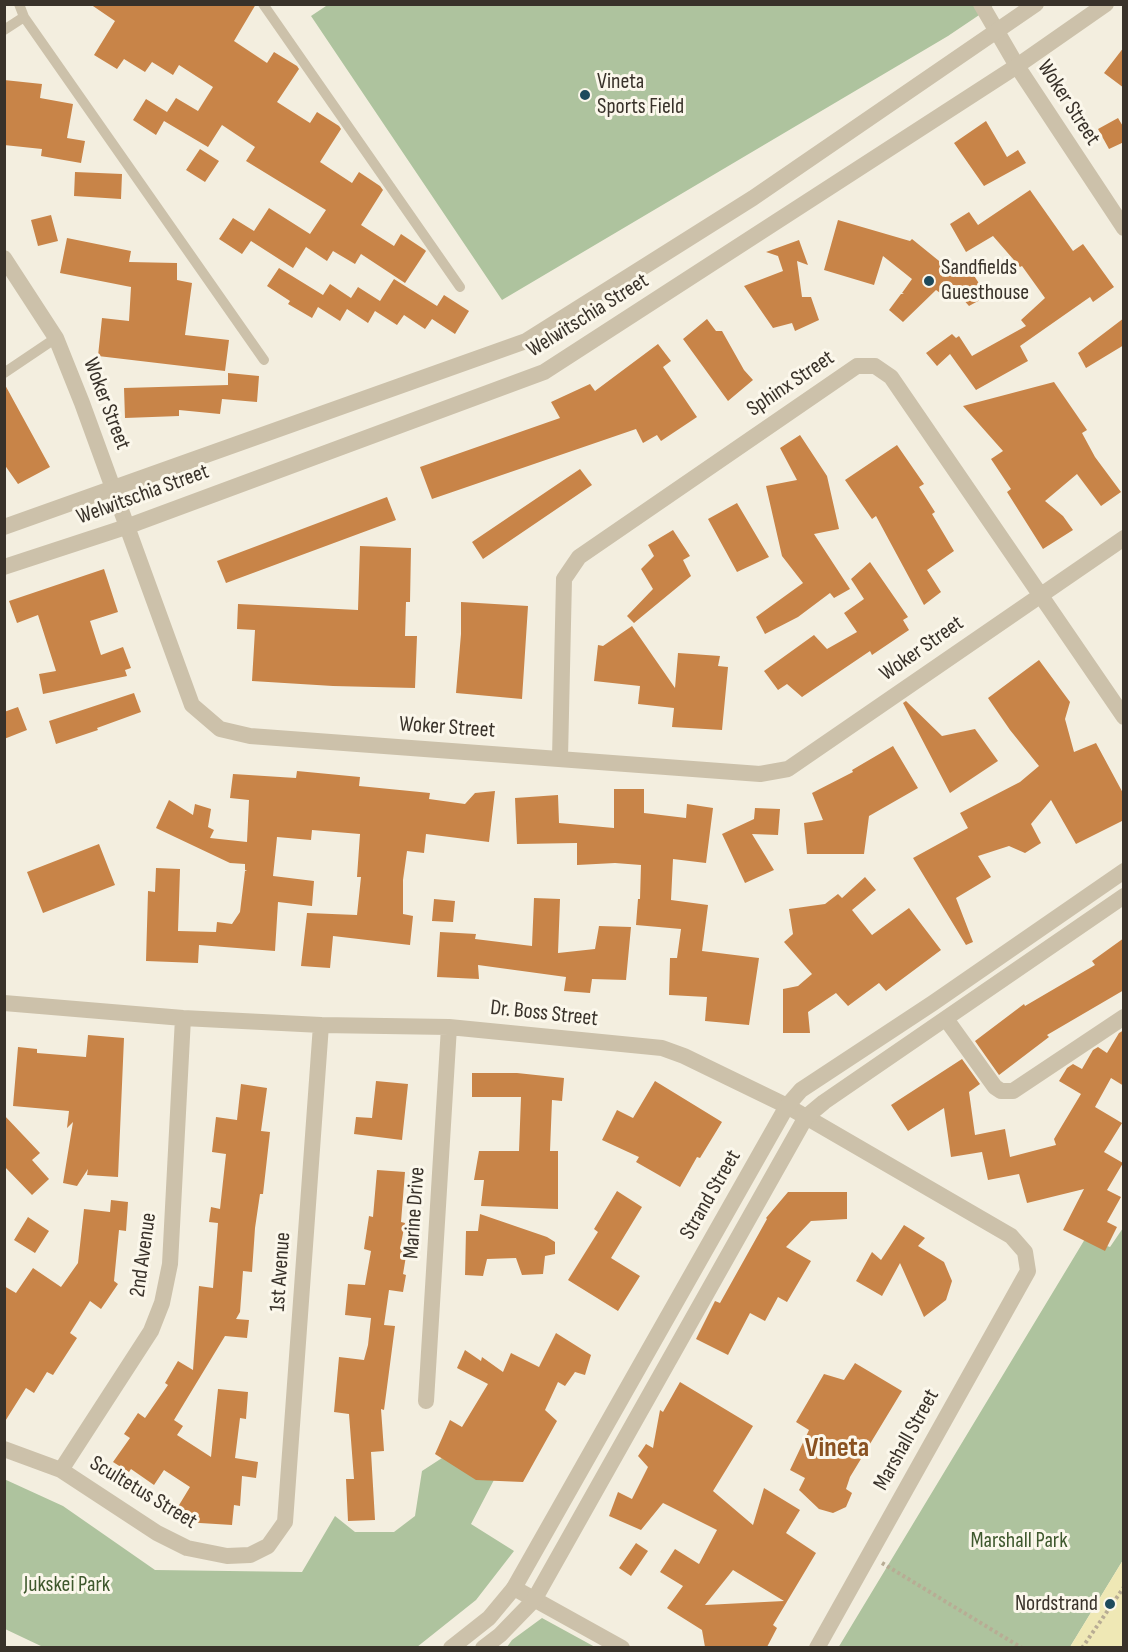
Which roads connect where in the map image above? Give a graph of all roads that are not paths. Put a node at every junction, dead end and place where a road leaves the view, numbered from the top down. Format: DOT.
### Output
graph roads {
  1 [pos="19,4"];
  2 [pos="263,4"];
  3 [pos="981,4"];
  4 [pos="1036,4"];
  5 [pos="1106,4"];
  6 [pos="24,17"];
  7 [pos="4,30"];
  8 [pos="996,30"];
  9 [pos="1017,66"];
  10 [pos="1124,228"];
  11 [pos="4,258"];
  12 [pos="460,287"];
  13 [pos="56,338"];
  14 [pos="264,360"];
  15 [pos="4,373"];
  16 [pos="113,489"];
  17 [pos="4,527"];
  18 [pos="126,527"];
  19 [pos="1124,538"];
  20 [pos="4,567"];
  21 [pos="1040,595"];
  22 [pos="1124,717"];
  23 [pos="560,758"];
  24 [pos="1124,871"];
  25 [pos="1124,896"];
  26 [pos="4,1003"];
  27 [pos="1124,1017"];
  28 [pos="183,1018"];
  29 [pos="946,1019"];
  30 [pos="321,1025"];
  31 [pos="449,1027"];
  32 [pos="787,1106"];
  33 [pos="806,1117"];
  34 [pos="1025,1252"];
  35 [pos="426,1401"];
  36 [pos="4,1449"];
  37 [pos="61,1470"];
  38 [pos="285,1522"];
  39 [pos="514,1588"];
  40 [pos="534,1600"];
  41 [pos="451,1647"];
  42 [pos="483,1647"];
  43 [pos="621,1647"];
  44 [pos="816,1647"];
  1 -- 6 [label="lane"];
  2 -- 12 [label="lane"];
  3 -- 8 [label="street, Woker Street"];
  4 -- 8 [label="street, Welwitschia Street"];
  5 -- 9 [label="street, Welwitschia Street"];
  6 -- 7 [label="lane"];
  6 -- 14 [label="lane"];
  8 -- 9 [label="street, Woker Street"];
  8 -- 16 [label="street, Welwitschia Street"];
  9 -- 10 [label="street, Woker Street"];
  9 -- 18 [label="street, Welwitschia Street"];
  11 -- 13 [label="street, Woker Street"];
  13 -- 15 [label="lane"];
  13 -- 16 [label="street, Woker Street"];
  16 -- 17 [label="street, Welwitschia Street"];
  16 -- 18 [label="street, Woker Street"];
  18 -- 20 [label="street, Welwitschia Street"];
  18 -- 23 [label="street, Woker Street"];
  19 -- 21 [label="street, Woker Street"];
  21 -- 22 [label="street, Sphinx Street"];
  21 -- 23 [label="street, Woker Street"];
  21 -- 23 [label="street, Sphinx Street"];
  24 -- 32 [label="street, Strand Street"];
  25 -- 29 [label="street, Strand Street"];
  26 -- 28 [label="street, Dr. Boss Street"];
  27 -- 29 [label="street"];
  28 -- 30 [label="street, Dr. Boss Street"];
  28 -- 37 [label="street, 2nd Avenue"];
  29 -- 33 [label="street, Strand Street"];
  30 -- 31 [label="street, Dr. Boss Street"];
  30 -- 38 [label="street, 1st Avenue"];
  31 -- 32 [label="street, Dr. Boss Street"];
  31 -- 35 [label="street, Marine Drive"];
  32 -- 33 [label="street, Dr. Boss Street"];
  32 -- 39 [label="street, Strand Street"];
  33 -- 34 [label="street, Dr. Boss Street"];
  33 -- 40 [label="street, Strand Street"];
  34 -- 44 [label="street, Marshall Street"];
  36 -- 37 [label="street, Scultetus Street"];
  37 -- 38 [label="street, Scultetus Street"];
  39 -- 40 [label="street"];
  39 -- 41 [label="street, Strand Street"];
  40 -- 42 [label="street, Strand Street"];
  40 -- 43 [label="street"];
}
